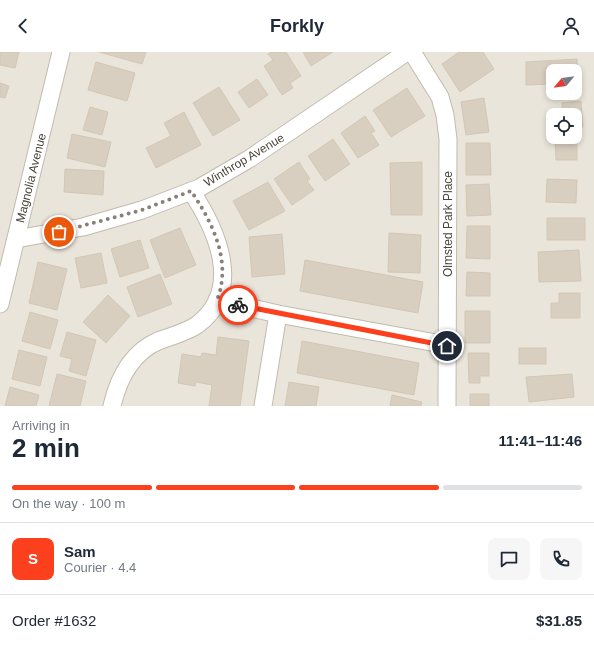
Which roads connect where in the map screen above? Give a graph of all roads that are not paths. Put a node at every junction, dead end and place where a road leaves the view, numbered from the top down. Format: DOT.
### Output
graph roads {
  1 [pos="61,52"];
  2 [pos="407,52"];
  3 [pos="412,52"];
  4 [pos="191,191"];
  5 [pos="16,239"];
  6 [pos="217,300"];
  7 [pos="0,304"];
  8 [pos="278,314"];
  9 [pos="447,346"];
  10 [pos="112,406"];
  11 [pos="263,406"];
  12 [pos="447,406"];
  1 -- 5 [label="street, Magnolia Avenue"];
  2 -- 4 [label="street, Winthrop Avenue"];
  3 -- 9 [label="street, Olmsted Park Place"];
  4 -- 5 [label="street, Winthrop Avenue"];
  4 -- 6 [label="street"];
  5 -- 7 [label="street, Magnolia Avenue"];
  6 -- 8 [label="street"];
  6 -- 10 [label="street"];
  8 -- 9 [label="street"];
  8 -- 11 [label="street"];
  9 -- 12 [label="street, Olmsted Park Place"];
}
